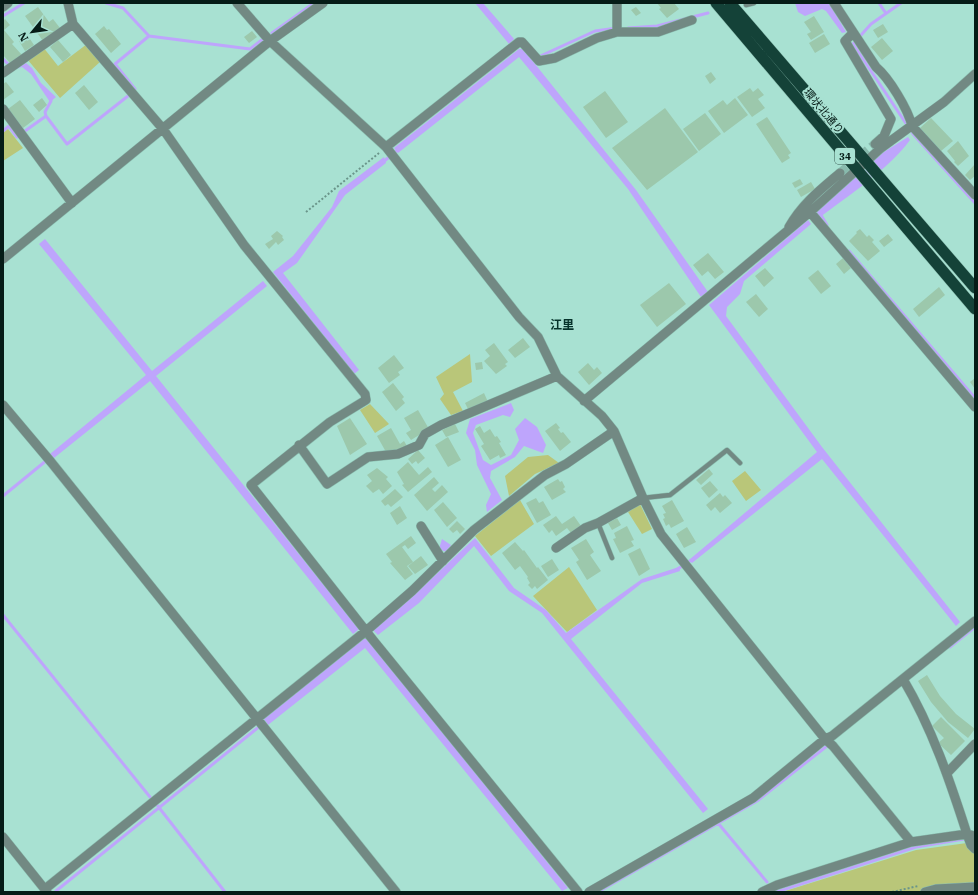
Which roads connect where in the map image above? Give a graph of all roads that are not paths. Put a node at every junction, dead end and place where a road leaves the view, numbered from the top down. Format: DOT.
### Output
graph roads {
  1 [pos="8,3"];
  2 [pos="68,3"];
  3 [pos="237,3"];
  4 [pos="323,3"];
  5 [pos="617,3"];
  6 [pos="716,3"];
  7 [pos="730,3"];
  8 [pos="754,3"];
  9 [pos="834,3"];
  10 [pos="746,5"];
  11 [pos="3,7"];
  12 [pos="692,20"];
  13 [pos="73,24"];
  14 [pos="617,28"];
  15 [pos="856,37"];
  16 [pos="270,41"];
  17 [pos="3,73"];
  18 [pos="975,74"];
  19 [pos="3,109"];
  20 [pos="909,128"];
  21 [pos="163,129"];
  22 [pos="875,144"];
  23 [pos="389,151"];
  24 [pos="866,161"];
  25 [pos="856,169"];
  26 [pos="840,173"];
  27 [pos="975,196"];
  28 [pos="72,203"];
  29 [pos="810,212"];
  30 [pos="786,232"];
  31 [pos="3,260"];
  32 [pos="975,288"];
  33 [pos="975,309"];
  34 [pos="557,376"];
  35 [pos="584,401"];
  36 [pos="3,405"];
  37 [pos="975,407"];
  38 [pos="614,431"];
  39 [pos="299,446"];
  40 [pos="740,463"];
  41 [pos="643,498"];
  42 [pos="598,524"];
  43 [pos="421,526"];
  44 [pos="556,548"];
  45 [pos="612,558"];
  46 [pos="443,561"];
  47 [pos="975,621"];
  48 [pos="369,635"];
  49 [pos="905,683"];
  50 [pos="256,719"];
  51 [pos="825,739"];
  52 [pos="975,744"];
  53 [pos="947,773"];
  54 [pos="971,835"];
  55 [pos="3,837"];
  56 [pos="911,842"];
  57 [pos="973,847"];
  58 [pos="975,887"];
  59 [pos="46,891"];
  60 [pos="396,892"];
  61 [pos="578,892"];
  62 [pos="589,892"];
  63 [pos="762,892"];
  64 [pos="925,892"];
  1 -- 11 [label="street"];
  2 -- 13 [label="street"];
  3 -- 16 [label="street"];
  4 -- 16 [label="street"];
  5 -- 14 [label="street"];
  6 -- 25 [label="highway, 環状北通り / 34"];
  7 -- 24 [label="highway, 環状北通り / 34"];
  8 -- 10 [label="lane"];
  9 -- 15 [label="street"];
  12 -- 14 [label="street"];
  13 -- 17 [label="street"];
  13 -- 21 [label="street"];
  14 -- 23 [label="street"];
  15 -- 20 [label="street"];
  15 -- 22 [label="street"];
  16 -- 21 [label="street"];
  16 -- 23 [label="street"];
  18 -- 20 [label="street"];
  19 -- 28 [label="street"];
  20 -- 24 [label="street"];
  20 -- 27 [label="street"];
  21 -- 28 [label="street"];
  21 -- 39 [label="street"];
  23 -- 34 [label="street"];
  24 -- 25 [label="street"];
  24 -- 32 [label="highway, 環状北通り / 34"];
  25 -- 29 [label="street"];
  25 -- 33 [label="highway, 環状北通り / 34"];
  26 -- 30 [label="street"];
  28 -- 31 [label="street"];
  29 -- 30 [label="street"];
  29 -- 37 [label="street"];
  30 -- 35 [label="street"];
  34 -- 35 [label="street"];
  34 -- 39 [label="street"];
  35 -- 38 [label="street"];
  36 -- 50 [label="street"];
  38 -- 41 [label="street"];
  38 -- 46 [label="street"];
  39 -- 48 [label="street"];
  40 -- 41 [label="lane"];
  41 -- 42 [label="street"];
  41 -- 51 [label="street"];
  42 -- 44 [label="street"];
  42 -- 45 [label="lane"];
  43 -- 46 [label="street"];
  46 -- 48 [label="street"];
  47 -- 49 [label="street"];
  48 -- 50 [label="street"];
  48 -- 61 [label="street"];
  49 -- 51 [label="street"];
  49 -- 53 [label="street"];
  50 -- 59 [label="street"];
  50 -- 60 [label="street"];
  51 -- 56 [label="street"];
  51 -- 62 [label="street"];
  52 -- 53 [label="street"];
  53 -- 54 [label="street"];
  54 -- 56 [label="street"];
  54 -- 57 [label="street"];
  55 -- 59 [label="street"];
  56 -- 63 [label="street"];
  58 -- 64 [label="street"];
}
